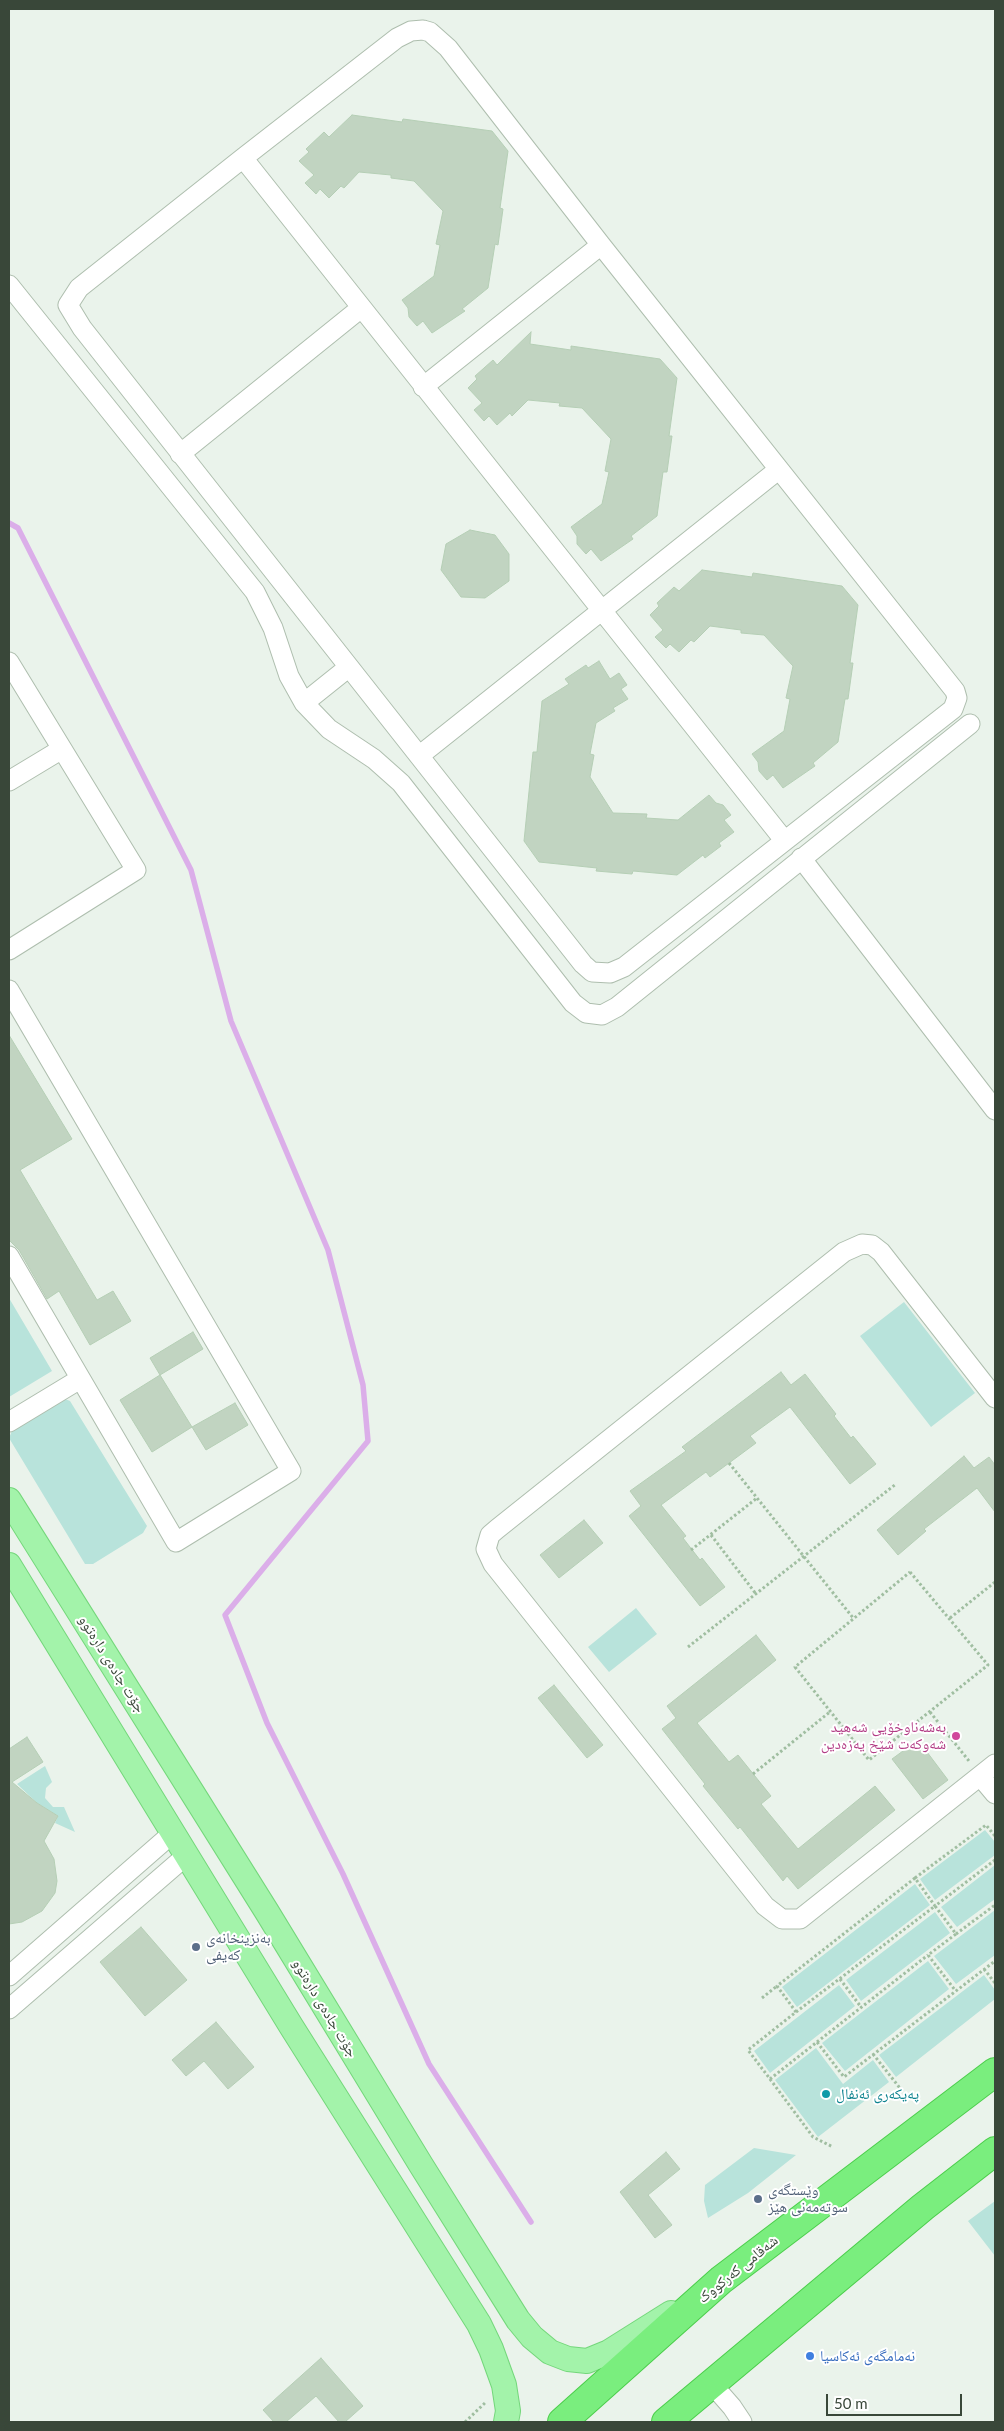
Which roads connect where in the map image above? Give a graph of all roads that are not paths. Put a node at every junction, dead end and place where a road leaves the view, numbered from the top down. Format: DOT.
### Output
graph roads {
  1 [pos="243,158"];
  2 [pos="601,245"];
  3 [pos="9,285"];
  4 [pos="361,308"];
  5 [pos="423,387"];
  6 [pos="180,454"];
  7 [pos="778,470"];
  8 [pos="601,611"];
  9 [pos="9,662"];
  10 [pos="349,667"];
  11 [pos="304,703"];
  12 [pos="970,724"];
  13 [pos="62,749"];
  14 [pos="419,756"];
  15 [pos="9,781"];
  16 [pos="784,840"];
  17 [pos="801,858"];
  18 [pos="9,950"];
  19 [pos="9,990"];
  20 [pos="995,1110"];
  21 [pos="9,1256"];
  22 [pos="80,1379"];
  23 [pos="995,1398"];
  24 [pos="9,1422"];
  25 [pos="9,1500"];
  26 [pos="9,1565"];
  27 [pos="995,1764"];
  28 [pos="980,1776"];
  29 [pos="995,1794"];
  30 [pos="174,1832"];
  31 [pos="188,1855"];
  32 [pos="112,1886"];
  33 [pos="130,1905"];
  34 [pos="9,1976"];
  35 [pos="9,2008"];
  36 [pos="995,2072"];
  37 [pos="995,2152"];
  38 [pos="426,2172"];
  39 [pos="395,2192"];
  40 [pos="715,2285"];
  41 [pos="711,2383"];
  42 [pos="506,2422"];
  43 [pos="562,2422"];
  44 [pos="666,2422"];
  45 [pos="742,2422"];
  1 -- 2 [label="street"];
  1 -- 4 [label="street"];
  1 -- 6 [label="street"];
  2 -- 5 [label="street"];
  2 -- 7 [label="street"];
  3 -- 11 [label="street"];
  4 -- 5 [label="street"];
  4 -- 6 [label="street"];
  5 -- 8 [label="street"];
  6 -- 10 [label="street"];
  7 -- 8 [label="street"];
  7 -- 16 [label="street"];
  8 -- 14 [label="street"];
  8 -- 16 [label="street"];
  9 -- 13 [label="street"];
  10 -- 11 [label="street"];
  10 -- 14 [label="street"];
  11 -- 17 [label="street"];
  12 -- 17 [label="street"];
  13 -- 15 [label="street"];
  13 -- 18 [label="street"];
  14 -- 16 [label="street"];
  17 -- 20 [label="street"];
  19 -- 22 [label="street"];
  21 -- 22 [label="street"];
  22 -- 24 [label="street"];
  23 -- 28 [label="street"];
  25 -- 38 [label="main road, جۆت جادەی دارەتوو"];
  26 -- 30 [label="main road"];
  27 -- 28 [label="street"];
  28 -- 29 [label="street"];
  30 -- 31 [label="main road"];
  30 -- 32 [label="street"];
  31 -- 33 [label="street"];
  31 -- 39 [label="main road"];
  32 -- 33 [label="street"];
  32 -- 34 [label="street"];
  33 -- 35 [label="street"];
  36 -- 40 [label="highway, شەقامی کەرکووک"];
  37 -- 41 [label="highway"];
  38 -- 39 [label="main road"];
  38 -- 40 [label="main road, جۆت جادەی دارەتوو"];
  39 -- 42 [label="main road"];
  40 -- 43 [label="highway, شەقامی کەرکووک"];
  41 -- 44 [label="highway"];
  41 -- 45 [label="street"];
}
